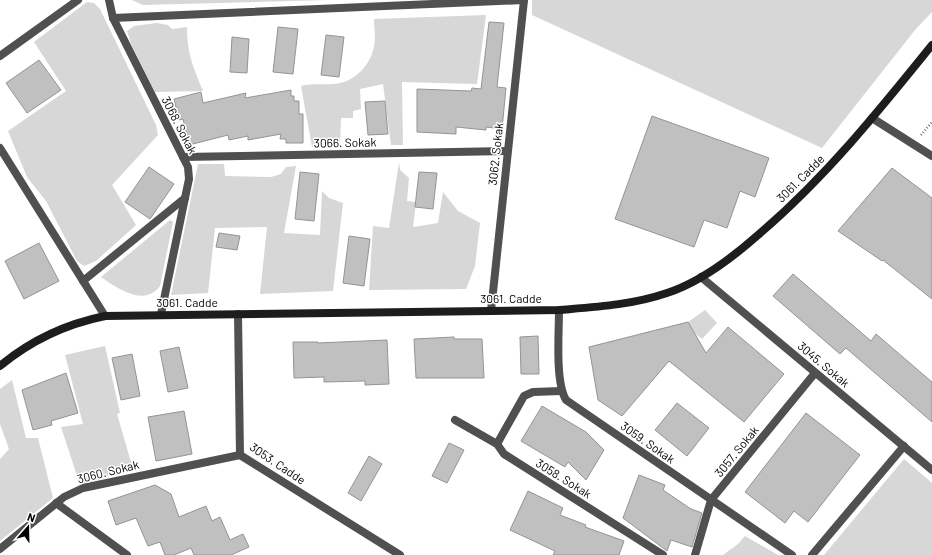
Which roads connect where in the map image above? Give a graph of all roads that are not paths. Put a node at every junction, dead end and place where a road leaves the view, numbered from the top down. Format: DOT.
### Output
graph roads {
  1 [pos="78,0"];
  2 [pos="109,0"];
  3 [pos="524,0"];
  4 [pos="113,18"];
  5 [pos="932,45"];
  6 [pos="0,56"];
  7 [pos="872,118"];
  8 [pos="1,151"];
  9 [pos="507,151"];
  10 [pos="932,156"];
  11 [pos="183,157"];
  12 [pos="186,198"];
  13 [pos="701,277"];
  14 [pos="84,281"];
  15 [pos="559,310"];
  16 [pos="491,311"];
  17 [pos="160,314"];
  18 [pos="238,314"];
  19 [pos="105,316"];
  20 [pos="0,366"];
  21 [pos="815,373"];
  22 [pos="561,391"];
  23 [pos="455,420"];
  24 [pos="497,444"];
  25 [pos="904,446"];
  26 [pos="240,455"];
  27 [pos="932,470"];
  28 [pos="711,500"];
  29 [pos="56,503"];
  30 [pos="0,549"];
  31 [pos="126,555"];
  32 [pos="400,555"];
  33 [pos="663,555"];
  34 [pos="695,555"];
  35 [pos="792,555"];
  36 [pos="812,555"];
  1 -- 6 [label="street"];
  2 -- 4 [label="street, 3068. Sokak"];
  3 -- 4 [label="street"];
  3 -- 9 [label="street, 3062. Sokak"];
  4 -- 11 [label="street, 3068. Sokak"];
  5 -- 7 [label="street, 3061. Cadde"];
  7 -- 10 [label="street"];
  7 -- 13 [label="street, 3061. Cadde"];
  8 -- 14 [label="street"];
  9 -- 11 [label="street, 3066. Sokak"];
  9 -- 16 [label="street, 3062. Sokak"];
  11 -- 12 [label="street, 3068. Sokak"];
  12 -- 14 [label="street"];
  12 -- 17 [label="street, 3068. Sokak"];
  13 -- 15 [label="street, 3061. Cadde"];
  13 -- 21 [label="street, 3045. Sokak"];
  14 -- 19 [label="street"];
  15 -- 16 [label="street, 3061. Cadde"];
  15 -- 22 [label="street"];
  16 -- 18 [label="street, 3061. Cadde"];
  17 -- 18 [label="street, 3061. Cadde"];
  17 -- 19 [label="street, 3061. Cadde"];
  18 -- 26 [label="street, 3053. Cadde"];
  19 -- 20 [label="street, 3061. Cadde"];
  21 -- 25 [label="street, 3045. Sokak"];
  21 -- 28 [label="street, 3057. Sokak"];
  22 -- 24 [label="street"];
  22 -- 28 [label="street, 3059. Sokak"];
  23 -- 24 [label="street, 3058. Sokak"];
  24 -- 33 [label="street, 3058. Sokak"];
  25 -- 27 [label="street, 3045. Sokak"];
  25 -- 36 [label="street"];
  26 -- 29 [label="street, 3060. Sokak"];
  26 -- 32 [label="street, 3053. Cadde"];
  28 -- 34 [label="street, 3057. Sokak"];
  28 -- 35 [label="street, 3059. Sokak"];
  29 -- 30 [label="street, 3060. Sokak"];
  29 -- 31 [label="street"];
}
